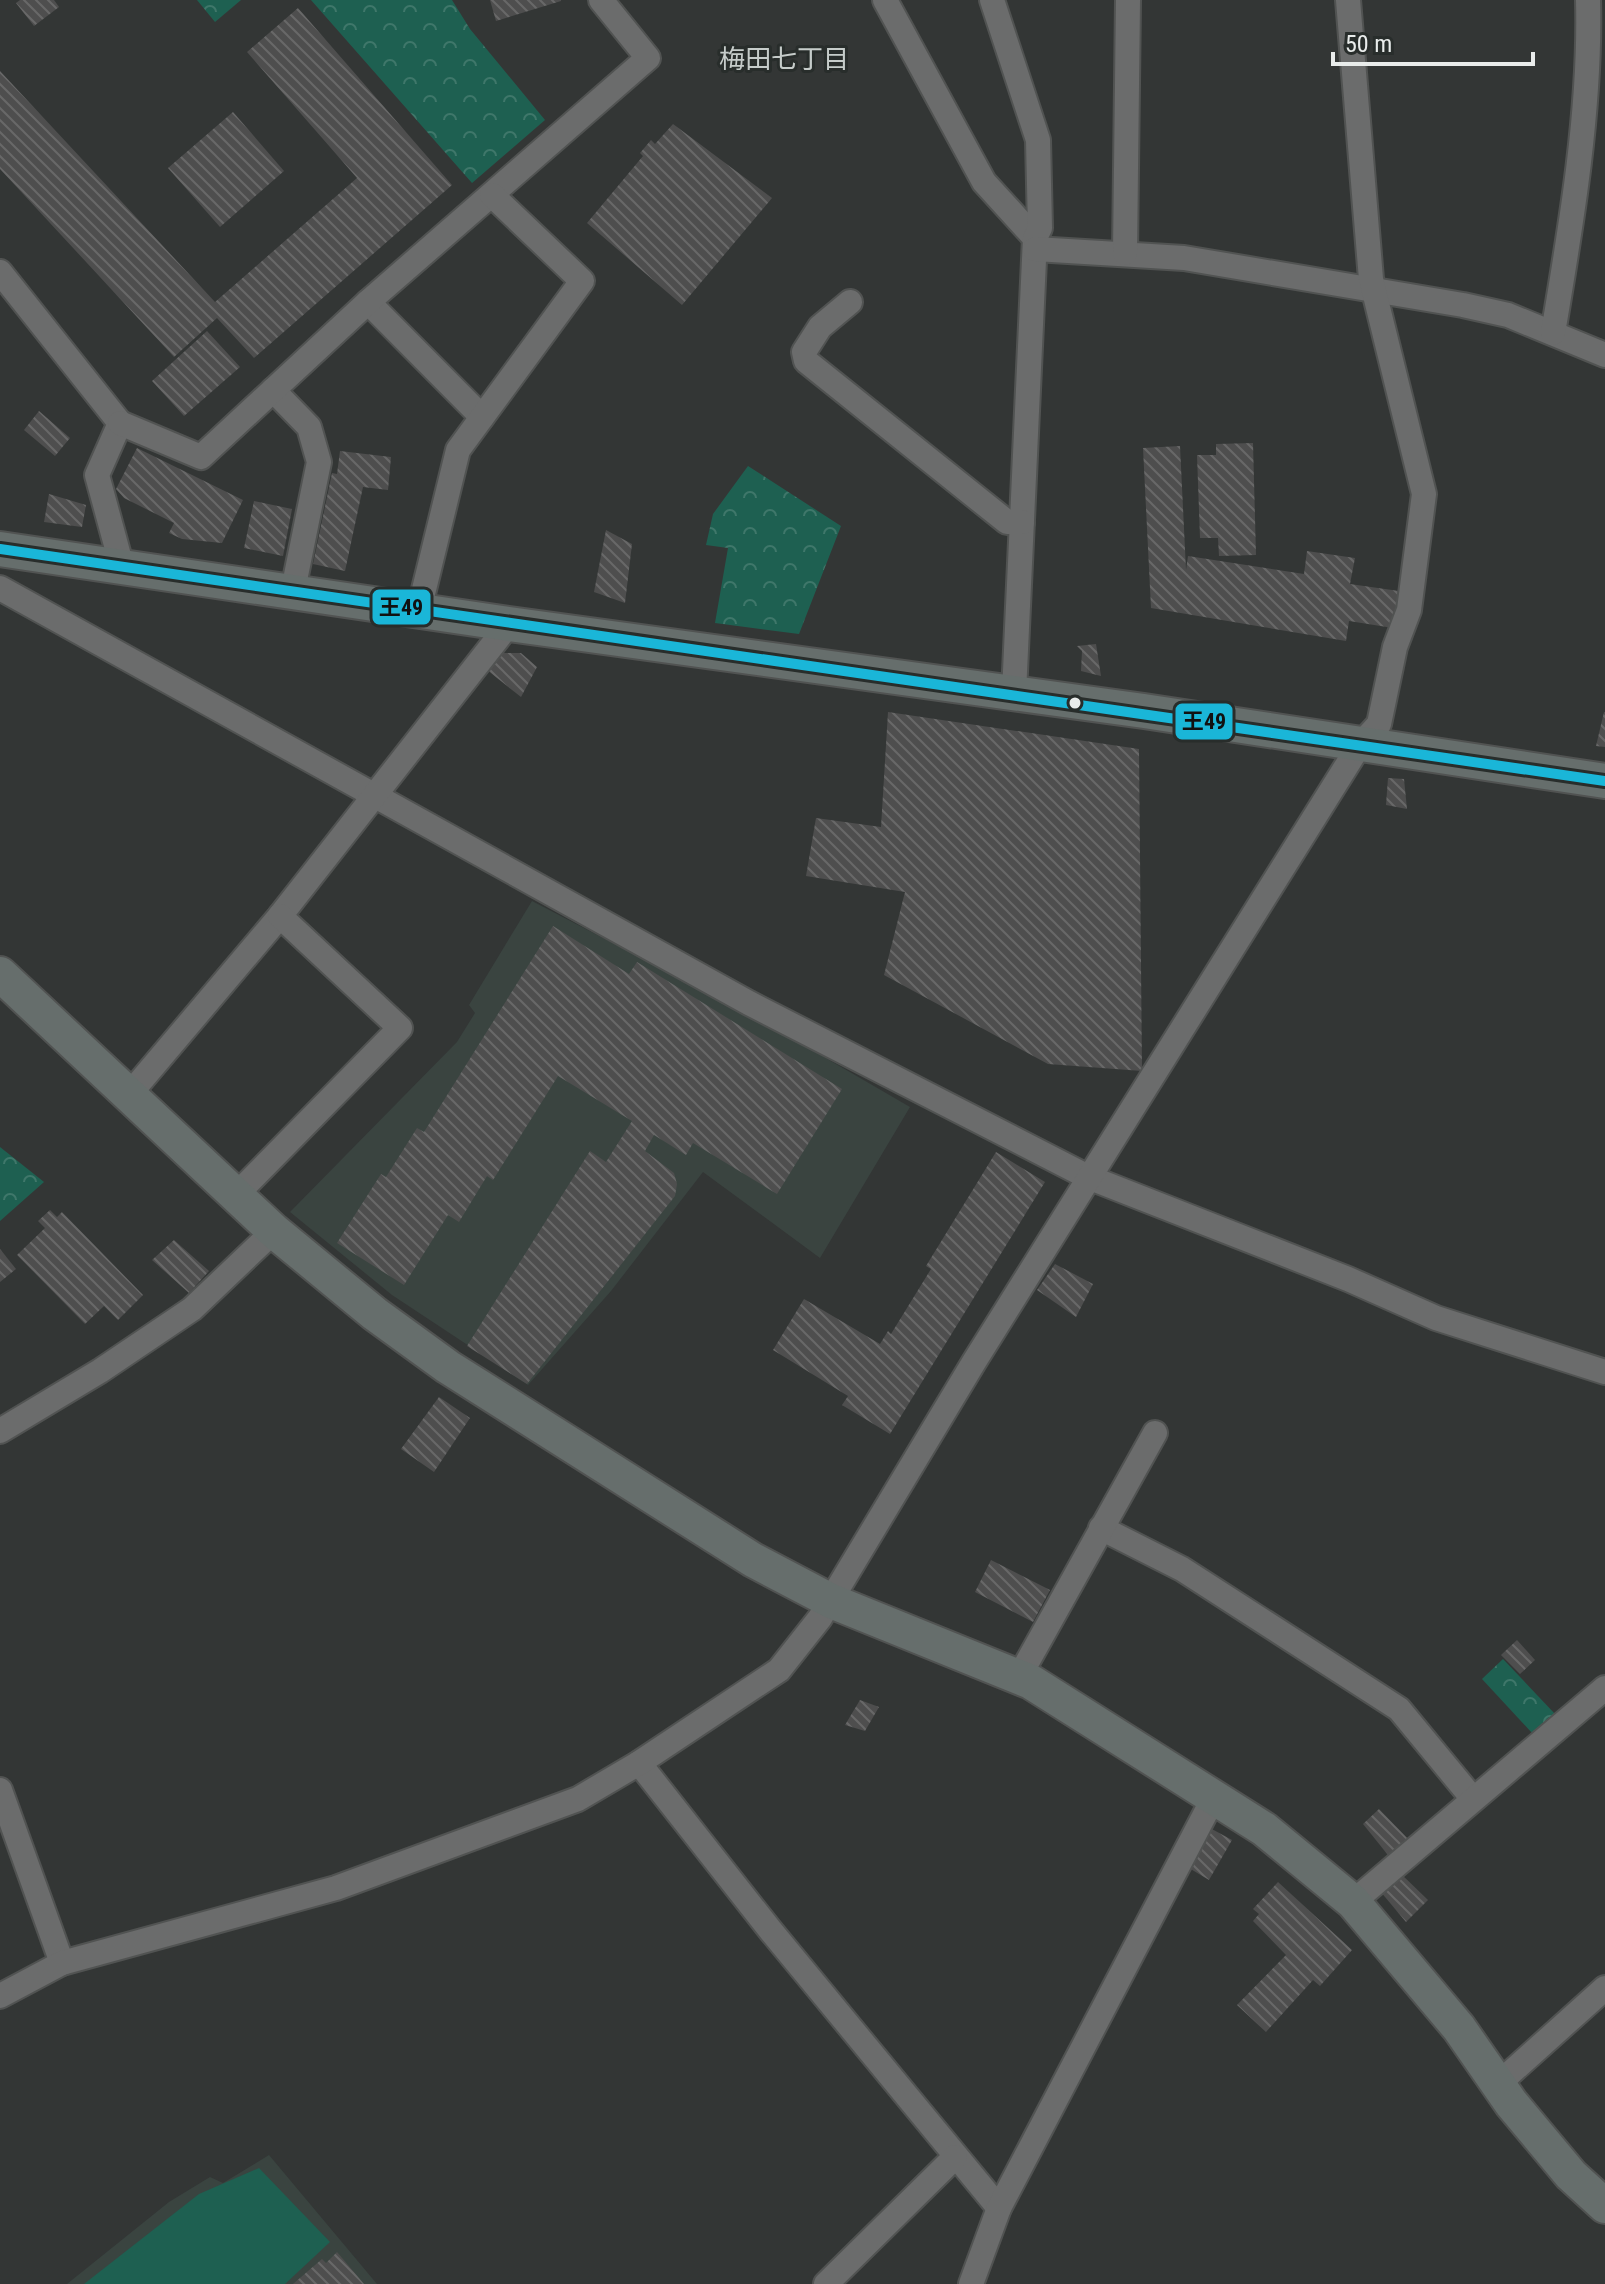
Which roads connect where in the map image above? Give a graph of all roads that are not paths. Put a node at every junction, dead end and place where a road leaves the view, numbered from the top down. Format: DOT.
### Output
graph roads {
  1 [pos="601,0"];
  2 [pos="885,0"];
  3 [pos="992,0"];
  4 [pos="1128,0"];
  5 [pos="1348,0"];
  6 [pos="1588,0"];
  7 [pos="1597,42"];
  8 [pos="492,195"];
  9 [pos="1035,244"];
  10 [pos="1125,253"];
  11 [pos="0,272"];
  12 [pos="1374,291"];
  13 [pos="368,302"];
  14 [pos="850,302"];
  15 [pos="1553,333"];
  16 [pos="1605,355"];
  17 [pos="273,390"];
  18 [pos="482,417"];
  19 [pos="120,423"];
  20 [pos="1022,522"];
  21 [pos="0,549"];
  22 [pos="122,567"];
  23 [pos="0,588"];
  24 [pos="293,590"];
  25 [pos="419,610"];
  26 [pos="509,624"];
  27 [pos="1014,693"];
  28 [pos="1359,746"];
  29 [pos="1605,781"];
  30 [pos="376,795"];
  31 [pos="280,916"];
  32 [pos="0,974"];
  33 [pos="128,1096"];
  34 [pos="1088,1177"];
  35 [pos="236,1195"];
  36 [pos="274,1231"];
  37 [pos="1605,1372"];
  38 [pos="3,1421"];
  39 [pos="1155,1433"];
  40 [pos="1101,1528"];
  41 [pos="831,1601"];
  42 [pos="1019,1677"];
  43 [pos="1603,1693"];
  44 [pos="639,1763"];
  45 [pos="0,1790"];
  46 [pos="1213,1799"];
  47 [pos="1473,1799"];
  48 [pos="1353,1902"];
  49 [pos="62,1963"];
  50 [pos="1605,1988"];
  51 [pos="0,1996"];
  52 [pos="1497,2085"];
  53 [pos="955,2157"];
  54 [pos="1605,2206"];
  55 [pos="999,2208"];
  56 [pos="826,2284"];
  57 [pos="971,2284"];
  1 -- 8 [label="street"];
  2 -- 9 [label="street"];
  3 -- 9 [label="street"];
  4 -- 10 [label="street"];
  5 -- 12 [label="street"];
  6 -- 7 [label="street"];
  7 -- 15 [label="street"];
  8 -- 13 [label="street"];
  8 -- 18 [label="street"];
  9 -- 10 [label="street"];
  9 -- 20 [label="street"];
  10 -- 12 [label="street"];
  11 -- 19 [label="street"];
  12 -- 15 [label="street"];
  12 -- 28 [label="street"];
  13 -- 17 [label="street"];
  13 -- 18 [label="street"];
  14 -- 20 [label="street"];
  15 -- 16 [label="street"];
  17 -- 19 [label="street"];
  17 -- 24 [label="street"];
  18 -- 25 [label="street"];
  19 -- 22 [label="street"];
  20 -- 27 [label="street"];
  21 -- 22 [label="street"];
  22 -- 24 [label="street"];
  23 -- 30 [label="street"];
  24 -- 25 [label="street"];
  25 -- 26 [label="street"];
  26 -- 27 [label="street"];
  26 -- 30 [label="street"];
  27 -- 28 [label="street"];
  28 -- 29 [label="street"];
  28 -- 34 [label="street"];
  30 -- 31 [label="street"];
  30 -- 34 [label="street"];
  31 -- 33 [label="street"];
  31 -- 35 [label="street"];
  32 -- 33 [label="street"];
  33 -- 35 [label="street"];
  34 -- 37 [label="street"];
  34 -- 41 [label="street"];
  35 -- 36 [label="street"];
  36 -- 38 [label="street"];
  36 -- 41 [label="street"];
  39 -- 40 [label="street"];
  40 -- 42 [label="street"];
  40 -- 47 [label="street"];
  41 -- 42 [label="street"];
  41 -- 44 [label="street"];
  42 -- 46 [label="street"];
  43 -- 47 [label="street"];
  44 -- 49 [label="street"];
  44 -- 53 [label="street"];
  45 -- 49 [label="street"];
  46 -- 48 [label="street"];
  46 -- 55 [label="street"];
  47 -- 48 [label="street"];
  48 -- 52 [label="street"];
  49 -- 51 [label="street"];
  50 -- 52 [label="street"];
  52 -- 54 [label="street"];
  53 -- 55 [label="street"];
  53 -- 56 [label="street"];
  55 -- 57 [label="street"];
}
